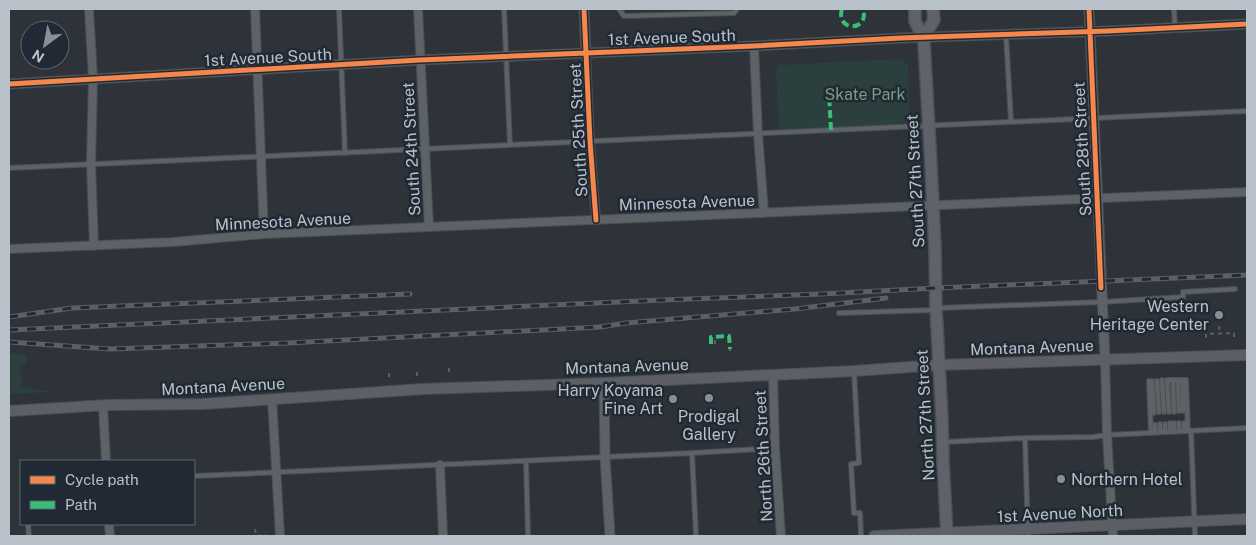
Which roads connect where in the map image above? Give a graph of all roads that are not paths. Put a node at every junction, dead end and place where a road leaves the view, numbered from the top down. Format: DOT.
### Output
graph roads {
  1 [pos="89,9"];
  2 [pos="255,9"];
  3 [pos="339,9"];
  4 [pos="418,9"];
  5 [pos="504,9"];
  6 [pos="584,9"];
  7 [pos="619,9"];
  8 [pos="737,9"];
  9 [pos="915,9"];
  10 [pos="933,9"];
  11 [pos="1088,9"];
  12 [pos="1174,9"];
  13 [pos="1247,24"];
  14 [pos="1175,28"];
  15 [pos="1090,32"];
  16 [pos="1006,34"];
  17 [pos="923,38"];
  18 [pos="754,46"];
  19 [pos="586,53"];
  20 [pos="506,57"];
  21 [pos="420,60"];
  22 [pos="341,65"];
  23 [pos="258,70"];
  24 [pos="93,79"];
  25 [pos="9,84"];
  26 [pos="1247,111"];
  27 [pos="1093,118"];
  28 [pos="1011,122"];
  29 [pos="928,126"];
  30 [pos="758,134"];
  31 [pos="590,142"];
  32 [pos="510,145"];
  33 [pos="424,149"];
  34 [pos="345,153"];
  35 [pos="260,156"];
  36 [pos="91,164"];
  37 [pos="9,168"];
  38 [pos="1247,192"];
  39 [pos="1097,198"];
  40 [pos="933,205"];
  41 [pos="764,213"];
  42 [pos="596,220"];
  43 [pos="429,227"];
  44 [pos="264,234"];
  45 [pos="94,246"];
  46 [pos="9,249"];
  47 [pos="1235,289"];
  48 [pos="936,293"];
  49 [pos="1102,302"];
  50 [pos="936,309"];
  51 [pos="839,313"];
  52 [pos="1247,355"];
  53 [pos="1105,359"];
  54 [pos="938,365"];
  55 [pos="854,371"];
  56 [pos="772,375"];
  57 [pos="1162,380"];
  58 [pos="1174,380"];
  59 [pos="1153,381"];
  60 [pos="604,383"];
  61 [pos="272,399"];
  62 [pos="103,406"];
  63 [pos="9,411"];
  64 [pos="1154,412"];
  65 [pos="1171,412"];
  66 [pos="1174,423"];
  67 [pos="1157,424"];
  68 [pos="1247,428"];
  69 [pos="1172,432"];
  70 [pos="1107,435"];
  71 [pos="1025,438"];
  72 [pos="943,442"];
  73 [pos="775,448"];
  74 [pos="692,453"];
  75 [pos="606,457"];
  76 [pos="106,460"];
  77 [pos="526,461"];
  78 [pos="440,465"];
  79 [pos="276,472"];
  80 [pos="195,476"];
  81 [pos="1247,519"];
  82 [pos="1194,521"];
  83 [pos="1112,525"];
  84 [pos="1028,533"];
  85 [pos="947,535"];
  86 [pos="280,536"];
  87 [pos="443,536"];
  88 [pos="528,536"];
  89 [pos="610,536"];
  90 [pos="696,536"];
  91 [pos="781,536"];
  92 [pos="861,536"];
  93 [pos="874,536"];
  94 [pos="1113,536"];
  95 [pos="1194,536"];
  1 -- 24 [label="street"];
  2 -- 23 [label="street"];
  3 -- 22 [label="lane"];
  4 -- 21 [label="street, South 24th Street"];
  5 -- 20 [label="lane"];
  6 -- 19 [label="street, South 25th Street"];
  7 -- 8 [label="lane"];
  9 -- 17 [label="main road, South 27th Street"];
  10 -- 17 [label="main road, South 27th Street"];
  11 -- 15 [label="street, South 28th Street"];
  12 -- 14 [label="lane"];
  13 -- 14 [label="street, 1st Avenue South"];
  14 -- 15 [label="street, 1st Avenue South"];
  15 -- 16 [label="street, 1st Avenue South"];
  15 -- 27 [label="street, South 28th Street"];
  16 -- 17 [label="street, 1st Avenue South"];
  16 -- 28 [label="lane"];
  17 -- 18 [label="street, 1st Avenue South"];
  17 -- 29 [label="main road, South 27th Street"];
  18 -- 19 [label="street, 1st Avenue South"];
  18 -- 30 [label="street"];
  19 -- 20 [label="street, 1st Avenue South"];
  19 -- 31 [label="street, South 25th Street"];
  20 -- 21 [label="street, 1st Avenue South"];
  20 -- 32 [label="lane"];
  21 -- 22 [label="street, 1st Avenue South"];
  21 -- 33 [label="street, South 24th Street"];
  22 -- 23 [label="street, 1st Avenue South"];
  22 -- 34 [label="lane"];
  23 -- 24 [label="street, 1st Avenue South"];
  23 -- 35 [label="street"];
  24 -- 25 [label="street, 1st Avenue South"];
  24 -- 36 [label="street"];
  26 -- 27 [label="lane"];
  27 -- 28 [label="lane"];
  27 -- 39 [label="street, South 28th Street"];
  28 -- 29 [label="lane"];
  29 -- 30 [label="lane"];
  29 -- 40 [label="main road, South 27th Street"];
  30 -- 31 [label="lane"];
  30 -- 41 [label="street"];
  31 -- 32 [label="lane"];
  31 -- 42 [label="street, South 25th Street"];
  32 -- 33 [label="lane"];
  33 -- 34 [label="lane"];
  33 -- 43 [label="street, South 24th Street"];
  34 -- 35 [label="lane"];
  35 -- 36 [label="lane"];
  35 -- 44 [label="street"];
  36 -- 37 [label="lane"];
  36 -- 45 [label="street"];
  38 -- 39 [label="street, Minnesota Avenue"];
  39 -- 40 [label="street, Minnesota Avenue"];
  39 -- 49 [label="street, South 28th Street"];
  40 -- 41 [label="street, Minnesota Avenue"];
  40 -- 48 [label="main road, South 27th Street"];
  41 -- 42 [label="street, Minnesota Avenue"];
  42 -- 43 [label="street, Minnesota Avenue"];
  43 -- 44 [label="street, Minnesota Avenue"];
  44 -- 45 [label="street, Minnesota Avenue"];
  45 -- 46 [label="street, Minnesota Avenue"];
  47 -- 49 [label="lane"];
  48 -- 50 [label="main road, North 27th Street"];
  49 -- 50 [label="lane"];
  49 -- 53 [label="street, South 28th Street"];
  50 -- 51 [label="lane"];
  50 -- 54 [label="main road, North 27th Street"];
  52 -- 53 [label="main road, Montana Avenue"];
  53 -- 54 [label="main road, Montana Avenue"];
  53 -- 70 [label="street"];
  54 -- 55 [label="main road, Montana Avenue"];
  54 -- 72 [label="main road, North 27th Street"];
  55 -- 56 [label="main road, Montana Avenue"];
  55 -- 92 [label="lane"];
  56 -- 60 [label="main road, Montana Avenue"];
  56 -- 73 [label="street, North 26th Street"];
  57 -- 65 [label="lane"];
  58 -- 65 [label="lane"];
  58 -- 65 [label="lane"];
  58 -- 69 [label="lane"];
  59 -- 64 [label="lane"];
  59 -- 65 [label="lane"];
  59 -- 69 [label="lane"];
  60 -- 61 [label="main road, Montana Avenue"];
  60 -- 75 [label="street"];
  61 -- 62 [label="main road, Montana Avenue"];
  61 -- 79 [label="street"];
  62 -- 63 [label="main road, Montana Avenue"];
  62 -- 76 [label="street"];
  66 -- 69 [label="lane"];
  66 -- 69 [label="lane"];
  66 -- 69 [label="lane"];
  67 -- 69 [label="lane"];
  68 -- 69 [label="lane"];
  69 -- 70 [label="lane"];
  69 -- 82 [label="lane"];
  70 -- 71 [label="lane"];
  70 -- 83 [label="street"];
  71 -- 72 [label="lane"];
  71 -- 84 [label="lane"];
  72 -- 85 [label="main road, North 27th Street"];
  73 -- 74 [label="lane"];
  73 -- 91 [label="street, North 26th Street"];
  74 -- 75 [label="lane"];
  74 -- 90 [label="lane"];
  75 -- 77 [label="lane"];
  75 -- 89 [label="street"];
  77 -- 78 [label="lane"];
  77 -- 88 [label="lane"];
  78 -- 79 [label="lane"];
  78 -- 87 [label="street"];
  79 -- 80 [label="lane"];
  79 -- 86 [label="street"];
  81 -- 82 [label="main road, 1st Avenue North"];
  82 -- 83 [label="main road, 1st Avenue North"];
  82 -- 95 [label="lane"];
  83 -- 84 [label="main road, 1st Avenue North"];
  83 -- 94 [label="street"];
  84 -- 85 [label="main road, 1st Avenue North"];
  85 -- 93 [label="main road, 1st Avenue North"];
}
